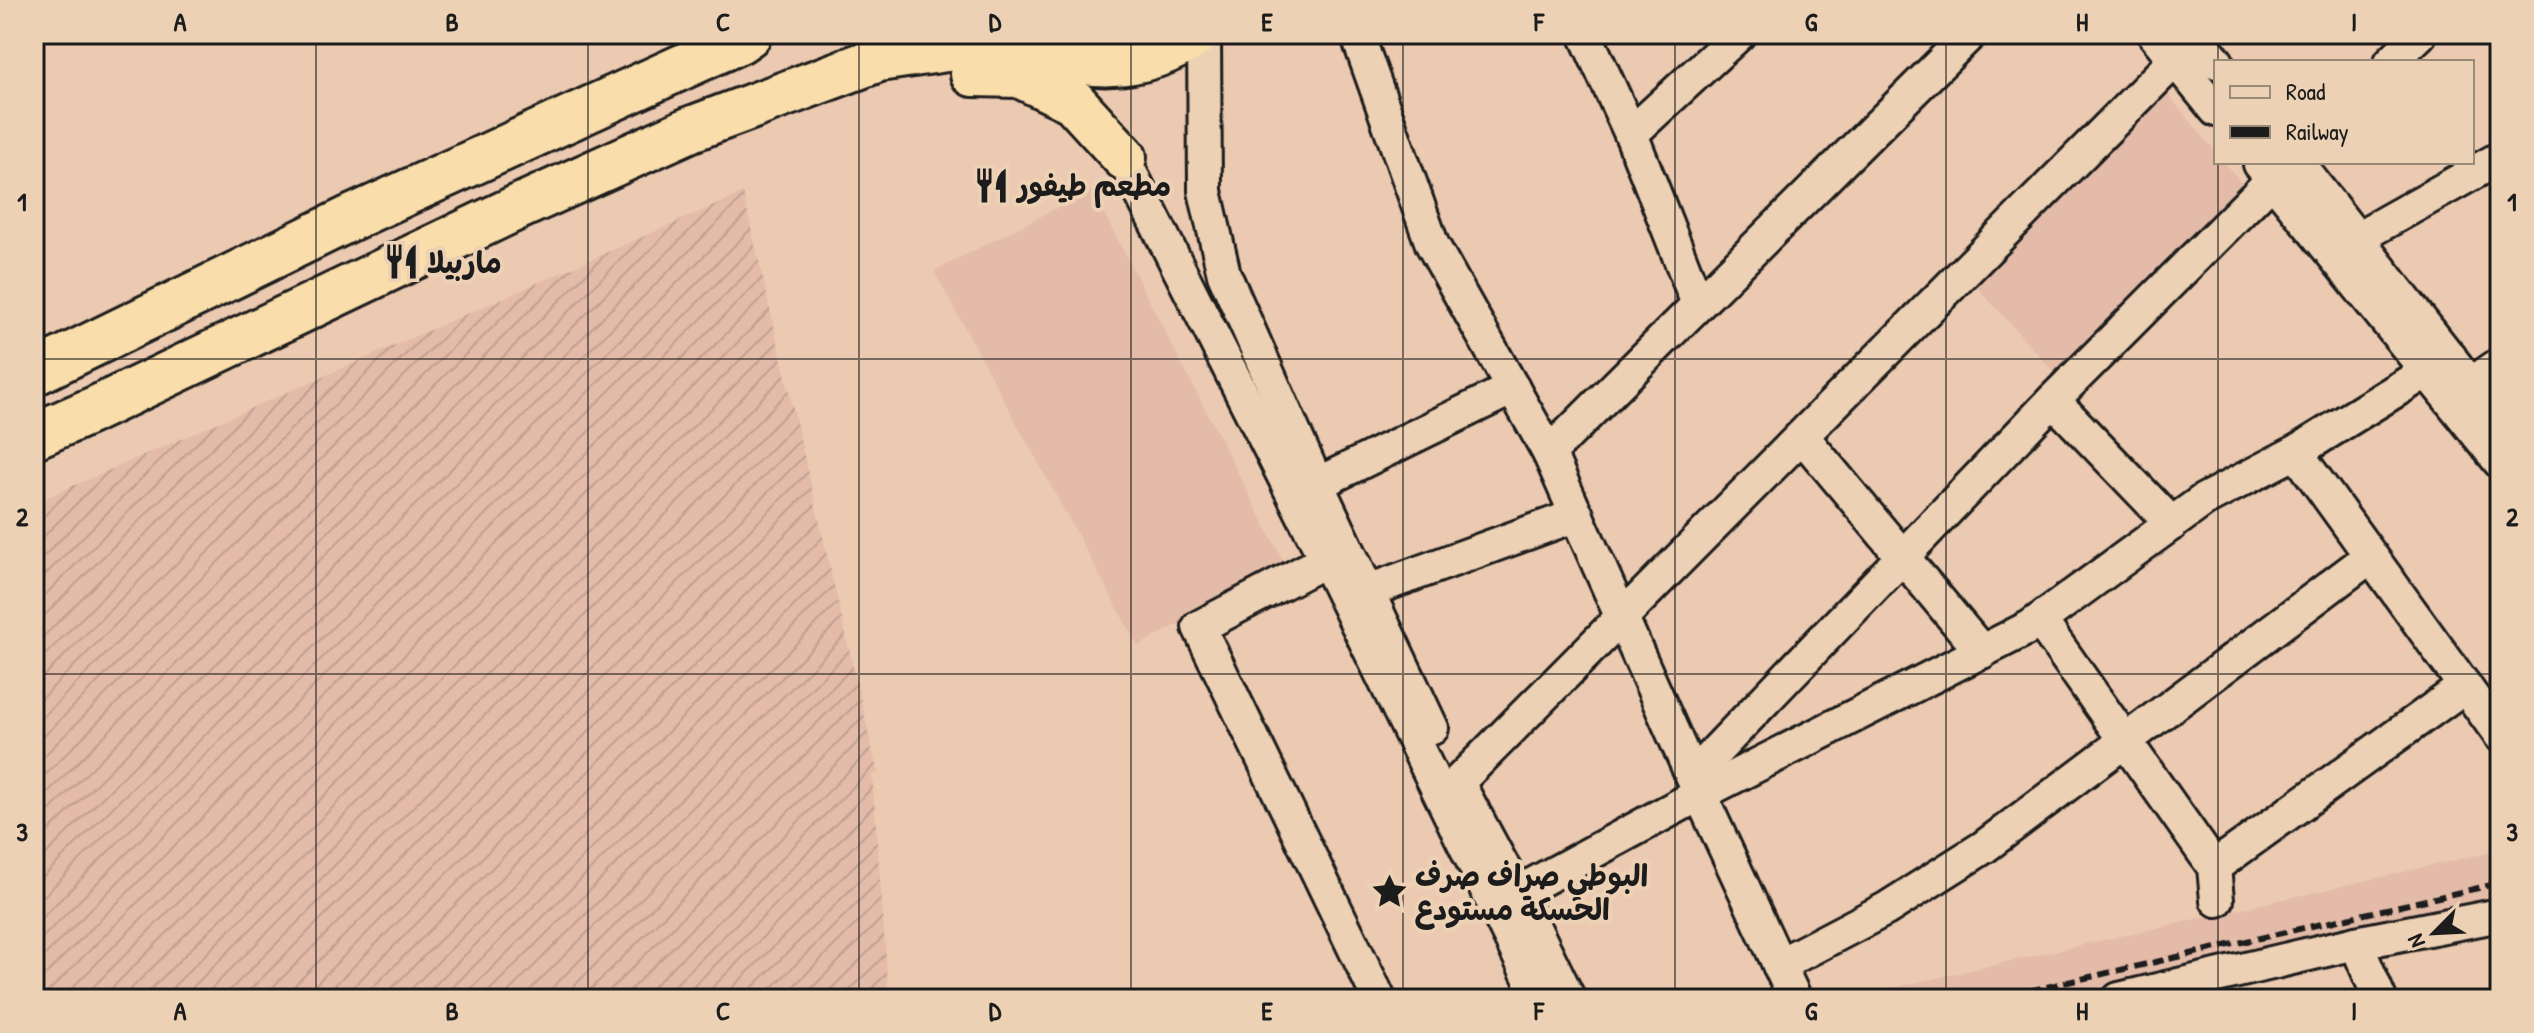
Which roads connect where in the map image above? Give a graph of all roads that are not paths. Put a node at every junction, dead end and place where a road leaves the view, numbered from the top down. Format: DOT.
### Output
graph roads {
  1 [pos="749,34"];
  2 [pos="1196,34"];
  3 [pos="1204,34"];
  4 [pos="1357,34"];
  5 [pos="1585,34"];
  6 [pos="1739,34"];
  7 [pos="1970,34"];
  8 [pos="2154,34"];
  9 [pos="2420,34"];
  10 [pos="2191,41"];
  11 [pos="1044,48"];
  12 [pos="2215,60"];
  13 [pos="2393,60"];
  14 [pos="2214,104"];
  15 [pos="691,129"];
  16 [pos="1631,134"];
  17 [pos="1124,157"];
  18 [pos="2500,158"];
  19 [pos="2278,166"];
  20 [pos="2357,238"];
  21 [pos="1698,304"];
  22 [pos="2500,364"];
  23 [pos="2439,365"];
  24 [pos="34,373"];
  25 [pos="1513,388"];
  26 [pos="2460,392"];
  27 [pos="2053,400"];
  28 [pos="2500,422"];
  29 [pos="34,436"];
  30 [pos="1802,436"];
  31 [pos="2296,452"];
  32 [pos="1549,453"];
  33 [pos="2500,462"];
  34 [pos="1317,484"];
  35 [pos="1577,515"];
  36 [pos="2172,524"];
  37 [pos="2371,556"];
  38 [pos="1902,557"];
  39 [pos="1326,560"];
  40 [pos="1368,591"];
  41 [pos="1622,617"];
  42 [pos="2040,620"];
  43 [pos="1982,652"];
  44 [pos="2465,686"];
  45 [pos="2500,735"];
  46 [pos="2127,741"];
  47 [pos="1458,782"];
  48 [pos="1696,785"];
  49 [pos="2214,867"];
  50 [pos="1517,893"];
  51 [pos="2217,900"];
  52 [pos="2500,915"];
  53 [pos="2356,943"];
  54 [pos="1779,965"];
  55 [pos="1379,999"];
  56 [pos="1540,999"];
  57 [pos="1569,999"];
  58 [pos="1795,999"];
  59 [pos="2120,999"];
  60 [pos="2380,999"];
  1 -- 24 [label="highway"];
  2 -- 11 [label="highway"];
  3 -- 34 [label="street"];
  4 -- 25 [label="street"];
  5 -- 16 [label="street"];
  6 -- 16 [label="street"];
  7 -- 21 [label="street"];
  8 -- 10 [label="street"];
  9 -- 13 [label="street"];
  10 -- 12 [label="street"];
  10 -- 14 [label="street"];
  10 -- 30 [label="street"];
  11 -- 15 [label="highway"];
  11 -- 17 [label="street"];
  15 -- 17 [label="highway"];
  15 -- 29 [label="highway"];
  16 -- 21 [label="street"];
  17 -- 39 [label="street"];
  18 -- 20 [label="street"];
  19 -- 20 [label="street"];
  19 -- 23 [label="street"];
  19 -- 27 [label="street"];
  20 -- 23 [label="street"];
  21 -- 32 [label="street"];
  22 -- 26 [label="street"];
  23 -- 26 [label="street"];
  23 -- 31 [label="street"];
  25 -- 32 [label="street"];
  25 -- 34 [label="street"];
  26 -- 28 [label="street"];
  26 -- 33 [label="street"];
  27 -- 36 [label="street"];
  27 -- 38 [label="street"];
  30 -- 38 [label="street"];
  30 -- 41 [label="street"];
  31 -- 36 [label="street"];
  31 -- 37 [label="street"];
  32 -- 35 [label="street"];
  34 -- 40 [label="street"];
  35 -- 40 [label="street"];
  35 -- 41 [label="street"];
  36 -- 42 [label="street"];
  37 -- 44 [label="street"];
  37 -- 46 [label="street"];
  38 -- 43 [label="street"];
  38 -- 48 [label="street"];
  39 -- 55 [label="street"];
  39 -- 56 [label="street"];
  40 -- 47 [label="street"];
  41 -- 47 [label="street"];
  41 -- 48 [label="street"];
  42 -- 43 [label="street"];
  42 -- 46 [label="street"];
  43 -- 48 [label="street"];
  44 -- 45 [label="street"];
  44 -- 49 [label="street"];
  46 -- 49 [label="street"];
  46 -- 54 [label="street"];
  47 -- 50 [label="street"];
  48 -- 50 [label="street"];
  48 -- 54 [label="street"];
  49 -- 51 [label="street"];
  50 -- 57 [label="street"];
  52 -- 53 [label="street"];
  53 -- 59 [label="street"];
  53 -- 60 [label="street"];
  54 -- 58 [label="street"];
}
